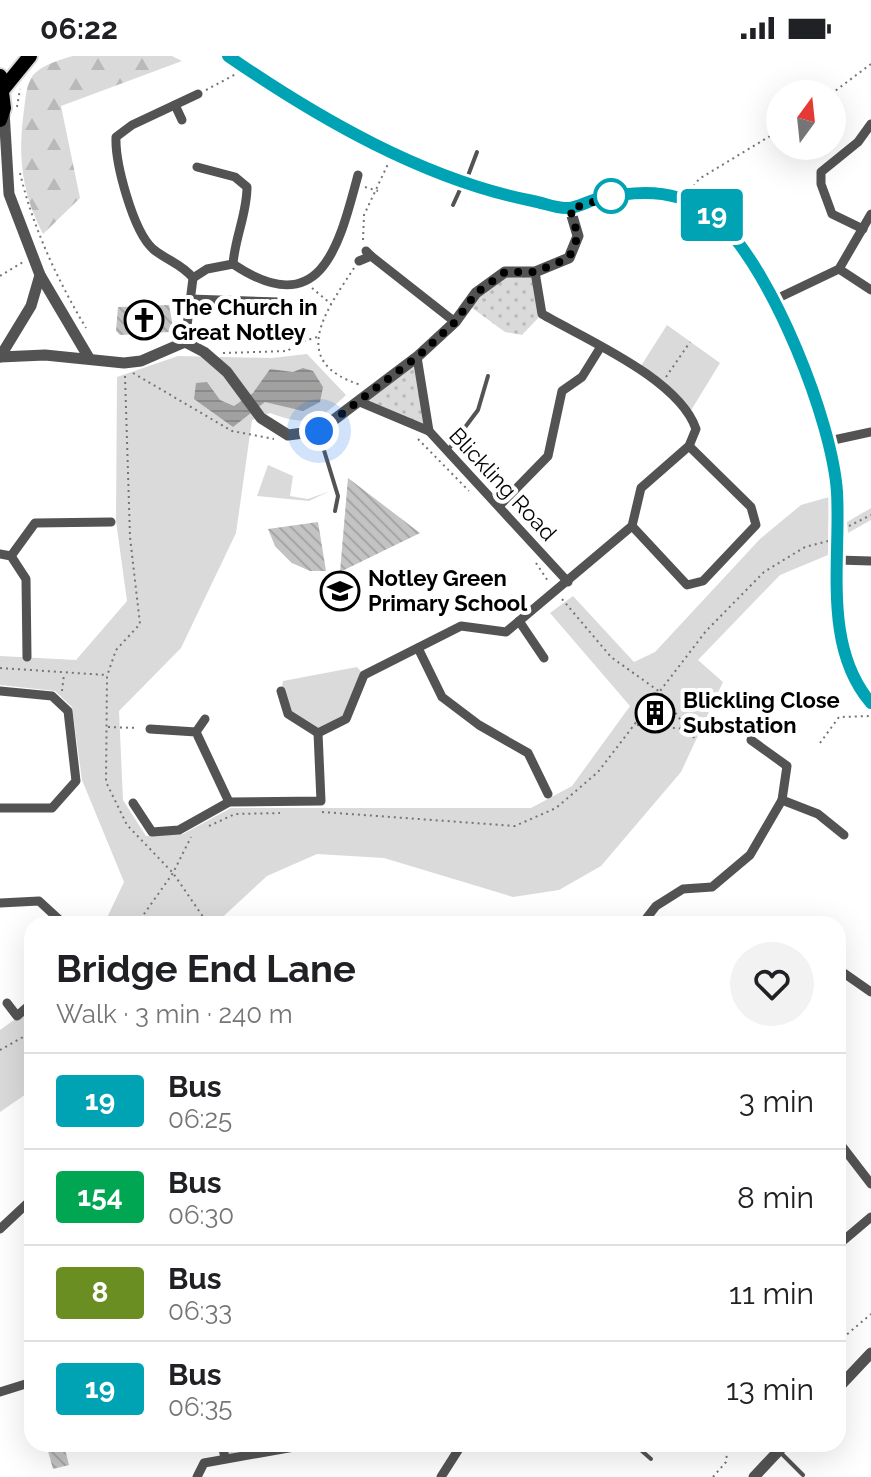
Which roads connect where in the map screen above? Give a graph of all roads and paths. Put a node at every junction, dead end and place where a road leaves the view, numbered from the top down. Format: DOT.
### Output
graph roads {
  1 [pos="30,56"];
  2 [pos="228,56"];
  3 [pos="871,64"];
  4 [pos="247,69"];
  5 [pos="2,82"];
  6 [pos="846,83"];
  7 [pos="22,84"];
  8 [pos="198,94"];
  9 [pos="175,105"];
  10 [pos="7,114"];
  11 [pos="182,120"];
  12 [pos="871,124"];
  13 [pos="766,138"];
  14 [pos="393,151"];
  15 [pos="477,152"];
  16 [pos="197,167"];
  17 [pos="20,172"];
  18 [pos="357,180"];
  19 [pos="465,181"];
  20 [pos="4,190"];
  21 [pos="378,191"];
  22 [pos="684,198"];
  23 [pos="453,205"];
  24 [pos="570,209"];
  25 [pos="871,214"];
  26 [pos="863,229"];
  27 [pos="368,254"];
  28 [pos="34,256"];
  29 [pos="359,261"];
  30 [pos="233,264"];
  31 [pos="839,269"];
  32 [pos="535,272"];
  33 [pos="40,275"];
  34 [pos="0,276"];
  35 [pos="193,278"];
  36 [pos="305,282"];
  37 [pos="871,290"];
  38 [pos="190,299"];
  39 [pos="774,300"];
  40 [pos="280,302"];
  41 [pos="331,304"];
  42 [pos="455,322"];
  43 [pos="90,336"];
  44 [pos="318,337"];
  45 [pos="185,342"];
  46 [pos="690,342"];
  47 [pos="600,348"];
  48 [pos="202,351"];
  49 [pos="0,357"];
  50 [pos="417,357"];
  51 [pos="89,358"];
  52 [pos="488,376"];
  53 [pos="660,386"];
  54 [pos="378,387"];
  55 [pos="360,402"];
  56 [pos="319,431"];
  57 [pos="429,431"];
  58 [pos="871,432"];
  59 [pos="414,436"];
  60 [pos="277,440"];
  61 [pos="829,441"];
  62 [pos="689,446"];
  63 [pos="448,450"];
  64 [pos="475,497"];
  65 [pos="500,505"];
  66 [pos="335,511"];
  67 [pos="871,515"];
  68 [pos="111,522"];
  69 [pos="632,526"];
  70 [pos="837,531"];
  71 [pos="0,554"];
  72 [pos="11,556"];
  73 [pos="533,559"];
  74 [pos="837,560"];
  75 [pos="871,561"];
  76 [pos="568,582"];
  77 [pos="556,592"];
  78 [pos="519,621"];
  79 [pos="418,648"];
  80 [pos="27,657"];
  81 [pos="544,658"];
  82 [pos="0,668"];
  83 [pos="64,672"];
  84 [pos="107,676"];
  85 [pos="0,691"];
  86 [pos="281,691"];
  87 [pos="871,703"];
  88 [pos="61,705"];
  89 [pos="871,716"];
  90 [pos="205,719"];
  91 [pos="636,725"];
  92 [pos="107,727"];
  93 [pos="150,729"];
  94 [pos="687,729"];
  95 [pos="196,732"];
  96 [pos="318,733"];
  97 [pos="694,738"];
  98 [pos="751,740"];
  99 [pos="820,743"];
  100 [pos="548,794"];
  101 [pos="782,800"];
  102 [pos="229,802"];
  103 [pos="133,803"];
  104 [pos="0,808"];
  105 [pos="844,835"];
  106 [pos="173,873"];
  107 [pos="0,903"];
  108 [pos="55,916"];
  109 [pos="143,916"];
  110 [pos="203,916"];
  111 [pos="648,916"];
  112 [pos="846,975"];
  113 [pos="871,992"];
  114 [pos="7,1003"];
  115 [pos="24,1010"];
  116 [pos="24,1036"];
  117 [pos="0,1050"];
  118 [pos="846,1151"];
  119 [pos="871,1184"];
  120 [pos="24,1206"];
  121 [pos="871,1217"];
  122 [pos="0,1229"];
  123 [pos="846,1238"];
  124 [pos="871,1314"];
  125 [pos="846,1335"];
  126 [pos="871,1353"];
  127 [pos="846,1380"];
  128 [pos="24,1384"];
  129 [pos="0,1392"];
  130 [pos="224,1452"];
  131 [pos="262,1452"];
  132 [pos="457,1452"];
  133 [pos="643,1452"];
  134 [pos="727,1452"];
  135 [pos="777,1452"];
  136 [pos="786,1452"];
  137 [pos="225,1458"];
  138 [pos="651,1459"];
  139 [pos="803,1475"];
  140 [pos="197,1477"];
  141 [pos="441,1477"];
  142 [pos="713,1477"];
  143 [pos="754,1477"];
  1 -- 5 [label="highway"];
  2 -- 4 [label="street"];
  3 -- 6 [label="path"];
  4 -- 8 [label="path"];
  4 -- 14 [label="street"];
  5 -- 10 [label="highway"];
  7 -- 10 [label="path"];
  8 -- 9 [label="street"];
  9 -- 11 [label="street"];
  9 -- 35 [label="street"];
  10 -- 20 [label="street"];
  12 -- 26 [label="street"];
  13 -- 22 [label="path"];
  14 -- 19 [label="street"];
  14 -- 21 [label="path"];
  15 -- 19 [label="lane"];
  16 -- 30 [label="street"];
  17 -- 43 [label="path"];
  18 -- 21 [label="path"];
  18 -- 36 [label="street"];
  19 -- 23 [label="lane"];
  19 -- 24 [label="street"];
  20 -- 28 [label="street"];
  21 -- 27 [label="path"];
  22 -- 24 [label="street"];
  22 -- 39 [label="street"];
  24 -- 32 [label="street"];
  25 -- 26 [label="street"];
  26 -- 31 [label="street"];
  27 -- 29 [label="street"];
  27 -- 42 [label="street"];
  28 -- 33 [label="street"];
  28 -- 34 [label="path"];
  29 -- 41 [label="path"];
  30 -- 35 [label="street"];
  30 -- 36 [label="street"];
  31 -- 37 [label="street"];
  31 -- 39 [label="street"];
  32 -- 42 [label="street"];
  32 -- 47 [label="street"];
  33 -- 49 [label="street"];
  33 -- 51 [label="street"];
  35 -- 38 [label="street"];
  36 -- 41 [label="path"];
  38 -- 40 [label="street"];
  38 -- 45 [label="street"];
  39 -- 61 [label="street"];
  41 -- 44 [label="path"];
  42 -- 50 [label="street"];
  44 -- 48 [label="path"];
  44 -- 54 [label="path"];
  45 -- 48 [label="street"];
  45 -- 51 [label="street"];
  46 -- 53 [label="path"];
  47 -- 53 [label="street"];
  47 -- 65 [label="street"];
  48 -- 56 [label="street"];
  49 -- 51 [label="street"];
  50 -- 54 [label="street"];
  50 -- 57 [label="street"];
  52 -- 63 [label="lane"];
  53 -- 62 [label="street"];
  54 -- 55 [label="street"];
  55 -- 56 [label="street"];
  55 -- 57 [label="street, Blickling Road"];
  56 -- 66 [label="lane"];
  57 -- 63 [label="street, Blickling Road"];
  58 -- 61 [label="street"];
  59 -- 64 [label="path"];
  60 -- 84 [label="path"];
  61 -- 70 [label="street"];
  62 -- 69 [label="street"];
  62 -- 69 [label="street"];
  63 -- 65 [label="street, Blickling Road"];
  65 -- 76 [label="street, Blickling Road"];
  67 -- 70 [label="path"];
  68 -- 72 [label="street"];
  69 -- 76 [label="street"];
  70 -- 74 [label="street"];
  71 -- 72 [label="street"];
  72 -- 80 [label="street"];
  73 -- 77 [label="path"];
  74 -- 75 [label="street"];
  74 -- 87 [label="street"];
  76 -- 77 [label="street"];
  77 -- 78 [label="street"];
  77 -- 94 [label="path"];
  78 -- 79 [label="street"];
  78 -- 81 [label="street"];
  79 -- 96 [label="street"];
  79 -- 100 [label="street"];
  82 -- 83 [label="path"];
  83 -- 84 [label="path"];
  83 -- 88 [label="path"];
  84 -- 92 [label="path"];
  85 -- 88 [label="street"];
  86 -- 96 [label="street"];
  88 -- 104 [label="street"];
  89 -- 99 [label="path"];
  90 -- 95 [label="street"];
  91 -- 94 [label="path"];
  92 -- 93 [label="path"];
  92 -- 106 [label="path"];
  93 -- 95 [label="street"];
  94 -- 97 [label="path"];
  95 -- 102 [label="street"];
  96 -- 102 [label="street"];
  98 -- 101 [label="street"];
  101 -- 105 [label="street"];
  101 -- 111 [label="street"];
  102 -- 103 [label="street"];
  106 -- 109 [label="path"];
  106 -- 110 [label="path"];
  107 -- 108 [label="street"];
  112 -- 113 [label="street"];
  114 -- 115 [label="street"];
  116 -- 117 [label="path"];
  118 -- 119 [label="street"];
  120 -- 122 [label="street"];
  121 -- 123 [label="street"];
  124 -- 125 [label="path"];
  126 -- 127 [label="street"];
  128 -- 129 [label="street"];
  130 -- 137 [label="street"];
  131 -- 137 [label="street"];
  132 -- 141 [label="street"];
  133 -- 138 [label="lane"];
  134 -- 142 [label="path"];
  135 -- 143 [label="street"];
  136 -- 139 [label="lane"];
  137 -- 140 [label="street"];
}
